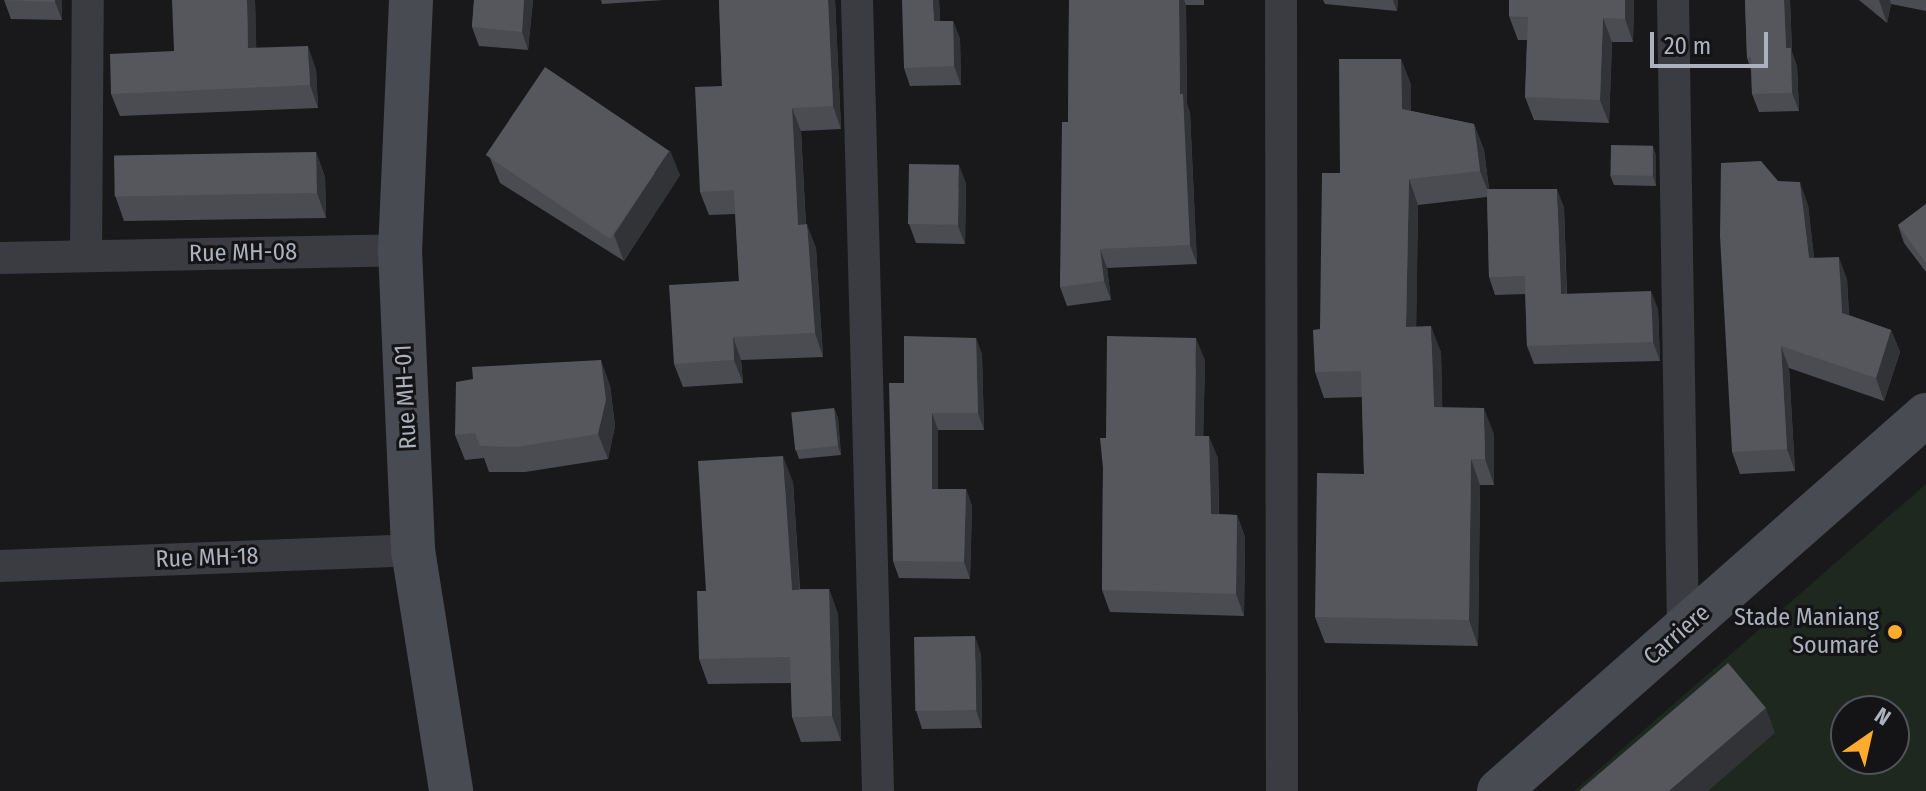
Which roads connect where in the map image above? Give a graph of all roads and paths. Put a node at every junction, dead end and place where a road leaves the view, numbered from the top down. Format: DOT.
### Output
graph roads {
  1 [pos="88,0"];
  2 [pos="411,0"];
  3 [pos="857,0"];
  4 [pos="1281,0"];
  5 [pos="1673,0"];
  6 [pos="400,250"];
  7 [pos="86,255"];
  8 [pos="0,258"];
  9 [pos="1926,415"];
  10 [pos="413,550"];
  11 [pos="0,566"];
  12 [pos="1683,629"];
  13 [pos="451,791"];
  14 [pos="878,791"];
  15 [pos="1282,791"];
  16 [pos="1499,791"];
  1 -- 7 [label="street"];
  2 -- 6 [label="main road, Rue MH-01"];
  3 -- 14 [label="street"];
  4 -- 15 [label="street"];
  5 -- 12 [label="street"];
  6 -- 7 [label="street, Rue MH-08"];
  6 -- 10 [label="main road, Rue MH-01"];
  7 -- 8 [label="street, Rue MH-08"];
  9 -- 12 [label="main road, Carriere"];
  10 -- 11 [label="street, Rue MH-18"];
  10 -- 13 [label="main road, Rue MH-01"];
  12 -- 16 [label="main road, Carriere"];
}
